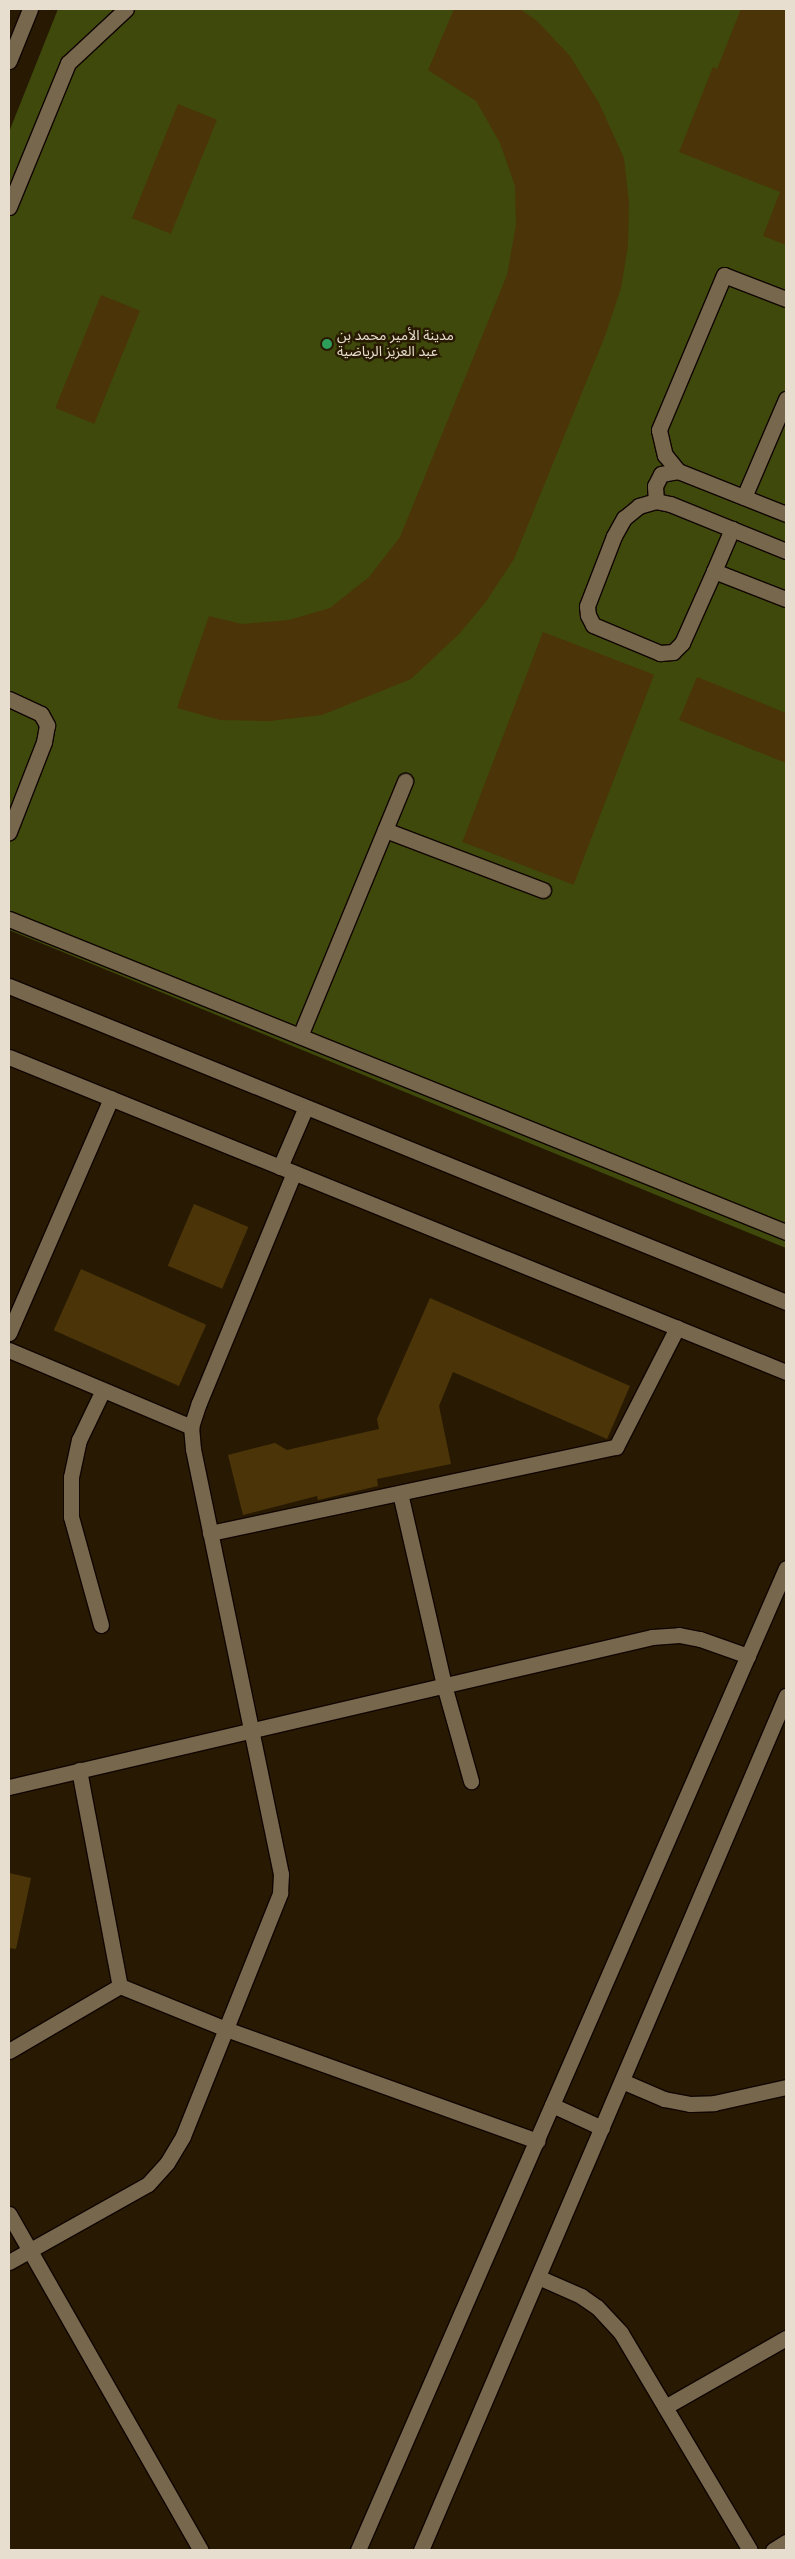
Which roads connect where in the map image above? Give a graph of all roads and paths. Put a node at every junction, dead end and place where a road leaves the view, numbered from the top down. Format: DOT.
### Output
graph roads {
  1 [pos="30,9"];
  2 [pos="126,9"];
  3 [pos="9,61"];
  4 [pos="9,207"];
  5 [pos="786,300"];
  6 [pos="786,399"];
  7 [pos="678,471"];
  8 [pos="744,497"];
  9 [pos="656,502"];
  10 [pos="786,514"];
  11 [pos="732,529"];
  12 [pos="786,551"];
  13 [pos="714,571"];
  14 [pos="786,599"];
  15 [pos="9,699"];
  16 [pos="405,781"];
  17 [pos="385,830"];
  18 [pos="9,832"];
  19 [pos="543,890"];
  20 [pos="9,919"];
  21 [pos="9,986"];
  22 [pos="300,1036"];
  23 [pos="9,1057"];
  24 [pos="111,1098"];
  25 [pos="306,1107"];
  26 [pos="287,1170"];
  27 [pos="786,1232"];
  28 [pos="786,1302"];
  29 [pos="677,1328"];
  30 [pos="9,1333"];
  31 [pos="9,1350"];
  32 [pos="786,1372"];
  33 [pos="103,1390"];
  34 [pos="191,1427"];
  35 [pos="400,1493"];
  36 [pos="210,1533"];
  37 [pos="786,1568"];
  38 [pos="101,1625"];
  39 [pos="748,1656"];
  40 [pos="444,1685"];
  41 [pos="786,1696"];
  42 [pos="251,1730"];
  43 [pos="79,1770"];
  44 [pos="471,1781"];
  45 [pos="9,1787"];
  46 [pos="120,1986"];
  47 [pos="226,2029"];
  48 [pos="9,2051"];
  49 [pos="622,2081"];
  50 [pos="786,2087"];
  51 [pos="552,2105"];
  52 [pos="602,2128"];
  53 [pos="537,2141"];
  54 [pos="9,2214"];
  55 [pos="30,2250"];
  56 [pos="9,2262"];
  57 [pos="538,2277"];
  58 [pos="786,2338"];
  59 [pos="665,2407"];
  60 [pos="786,2542"];
  61 [pos="200,2550"];
  62 [pos="358,2550"];
  63 [pos="421,2550"];
  64 [pos="750,2550"];
  65 [pos="773,2550"];
  1 -- 3 [label="street"];
  2 -- 4 [label="street"];
  5 -- 7 [label="street"];
  6 -- 8 [label="street"];
  7 -- 8 [label="street"];
  7 -- 9 [label="street"];
  8 -- 10 [label="street"];
  9 -- 11 [label="street"];
  9 -- 13 [label="street"];
  11 -- 12 [label="street"];
  11 -- 13 [label="street"];
  13 -- 14 [label="street"];
  15 -- 18 [label="street"];
  16 -- 17 [label="street"];
  17 -- 19 [label="street"];
  17 -- 22 [label="street"];
  20 -- 22 [label="street"];
  21 -- 25 [label="street"];
  22 -- 27 [label="street"];
  23 -- 24 [label="street"];
  24 -- 26 [label="street"];
  24 -- 30 [label="street"];
  25 -- 26 [label="street"];
  25 -- 28 [label="street"];
  26 -- 29 [label="street"];
  26 -- 34 [label="street"];
  29 -- 32 [label="street"];
  29 -- 35 [label="street"];
  31 -- 33 [label="street"];
  33 -- 34 [label="street"];
  33 -- 38 [label="street"];
  34 -- 36 [label="street"];
  35 -- 36 [label="street"];
  35 -- 40 [label="street"];
  36 -- 42 [label="street"];
  37 -- 39 [label="street"];
  39 -- 40 [label="street"];
  39 -- 51 [label="street"];
  40 -- 42 [label="street"];
  40 -- 44 [label="street"];
  41 -- 49 [label="street"];
  42 -- 43 [label="street"];
  42 -- 47 [label="street"];
  43 -- 45 [label="street"];
  43 -- 46 [label="street"];
  46 -- 47 [label="street"];
  46 -- 48 [label="street"];
  47 -- 53 [label="street"];
  47 -- 55 [label="street"];
  49 -- 50 [label="street"];
  49 -- 52 [label="street"];
  51 -- 52 [label="street"];
  51 -- 53 [label="street"];
  52 -- 57 [label="street"];
  53 -- 62 [label="street"];
  54 -- 55 [label="street"];
  55 -- 56 [label="street"];
  55 -- 61 [label="street"];
  57 -- 59 [label="street"];
  57 -- 63 [label="street"];
  58 -- 59 [label="street"];
  59 -- 64 [label="street"];
  60 -- 65 [label="street"];
}
